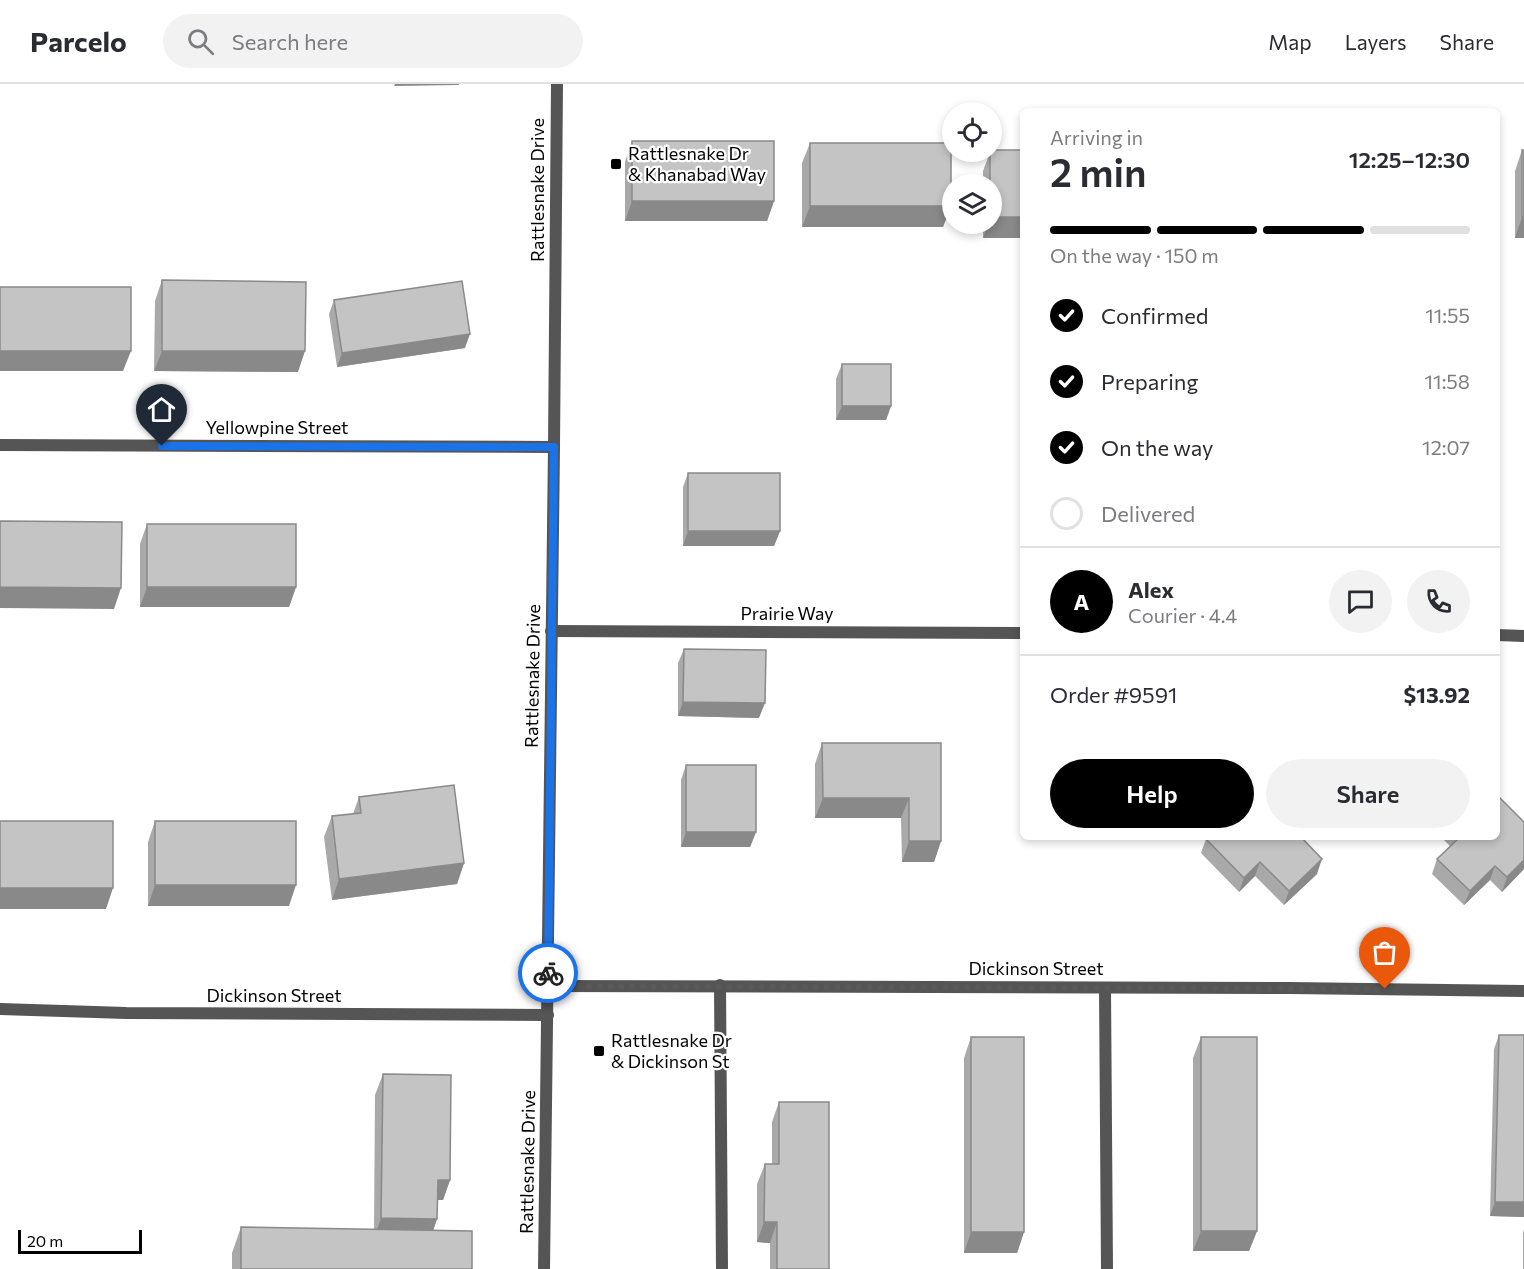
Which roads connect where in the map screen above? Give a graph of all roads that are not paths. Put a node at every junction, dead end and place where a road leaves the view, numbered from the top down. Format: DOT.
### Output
graph roads {
  1 [pos="557,84"];
  2 [pos="0,445"];
  3 [pos="554,447"];
  4 [pos="551,631"];
  5 [pos="1020,633"];
  6 [pos="1500,635"];
  7 [pos="1524,636"];
  8 [pos="548,986"];
  9 [pos="720,986"];
  10 [pos="1105,988"];
  11 [pos="1524,991"];
  12 [pos="0,1009"];
  13 [pos="548,1015"];
  14 [pos="544,1269"];
  15 [pos="722,1269"];
  16 [pos="1107,1269"];
  1 -- 3 [label="street, Rattlesnake Drive"];
  2 -- 3 [label="street, Yellowpine Street"];
  3 -- 4 [label="street, Rattlesnake Drive"];
  4 -- 5 [label="street, Prairie Way"];
  4 -- 8 [label="street, Rattlesnake Drive"];
  6 -- 7 [label="street"];
  8 -- 9 [label="street, Dickinson Street"];
  8 -- 13 [label="street, Rattlesnake Drive"];
  9 -- 10 [label="street, Dickinson Street"];
  9 -- 15 [label="street"];
  10 -- 11 [label="street, Dickinson Street"];
  10 -- 16 [label="street"];
  12 -- 13 [label="street, Dickinson Street"];
  13 -- 14 [label="street, Rattlesnake Drive"];
}
